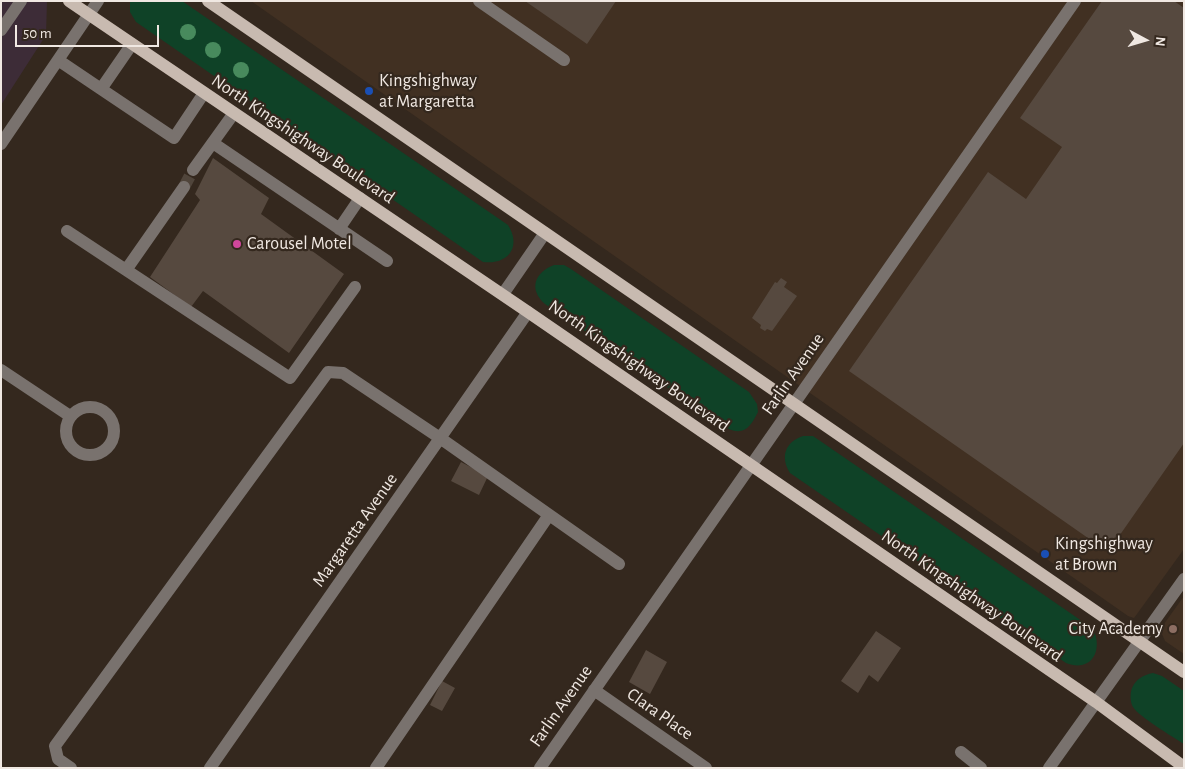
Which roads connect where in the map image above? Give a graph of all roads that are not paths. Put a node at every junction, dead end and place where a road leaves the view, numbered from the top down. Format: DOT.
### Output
graph roads {
  1 [pos="21,1"];
  2 [pos="70,1"];
  3 [pos="98,1"];
  4 [pos="208,1"];
  5 [pos="479,1"];
  6 [pos="1075,1"];
  7 [pos="89,15"];
  8 [pos="1,30"];
  9 [pos="132,44"];
  10 [pos="58,60"];
  11 [pos="564,60"];
  12 [pos="101,89"];
  13 [pos="204,93"];
  14 [pos="234,113"];
  15 [pos="213,143"];
  16 [pos="1,144"];
  17 [pos="193,170"];
  18 [pos="184,187"];
  19 [pos="360,198"];
  20 [pos="339,229"];
  21 [pos="67,231"];
  22 [pos="545,233"];
  23 [pos="387,261"];
  24 [pos="126,270"];
  25 [pos="356,287"];
  26 [pos="503,294"];
  27 [pos="528,312"];
  28 [pos="1,370"];
  29 [pos="794,404"];
  30 [pos="70,416"];
  31 [pos="440,438"];
  32 [pos="751,465"];
  33 [pos="549,515"];
  34 [pos="619,564"];
  35 [pos="1184,578"];
  36 [pos="1140,642"];
  37 [pos="1184,672"];
  38 [pos="594,690"];
  39 [pos="1096,702"];
  40 [pos="961,752"];
  41 [pos="1184,766"];
  42 [pos="71,768"];
  43 [pos="210,768"];
  44 [pos="376,768"];
  45 [pos="540,768"];
  46 [pos="706,768"];
  47 [pos="981,768"];
  48 [pos="1048,768"];
  1 -- 8 [label="street"];
  2 -- 7 [label="main road, North Kingshighway Boulevard"];
  3 -- 7 [label="street"];
  4 -- 22 [label="main road"];
  5 -- 11 [label="street"];
  6 -- 29 [label="street, Farlin Avenue"];
  7 -- 9 [label="main road, North Kingshighway Boulevard"];
  7 -- 10 [label="street"];
  9 -- 12 [label="street"];
  9 -- 13 [label="main road, North Kingshighway Boulevard"];
  10 -- 12 [label="street"];
  10 -- 16 [label="street"];
  12 -- 13 [label="street"];
  13 -- 14 [label="main road, North Kingshighway Boulevard"];
  14 -- 15 [label="street"];
  14 -- 19 [label="main road, North Kingshighway Boulevard"];
  15 -- 17 [label="street"];
  15 -- 20 [label="street"];
  18 -- 24 [label="street"];
  19 -- 20 [label="street"];
  19 -- 26 [label="main road, North Kingshighway Boulevard"];
  20 -- 23 [label="street"];
  21 -- 24 [label="street"];
  22 -- 26 [label="street"];
  22 -- 29 [label="main road"];
  24 -- 25 [label="street"];
  26 -- 27 [label="main road, North Kingshighway Boulevard"];
  27 -- 31 [label="street, Margaretta Avenue"];
  27 -- 32 [label="main road, North Kingshighway Boulevard"];
  28 -- 30 [label="street"];
  29 -- 32 [label="street, Farlin Avenue"];
  29 -- 36 [label="main road"];
  31 -- 33 [label="street"];
  31 -- 42 [label="street"];
  31 -- 43 [label="street, Margaretta Avenue"];
  32 -- 38 [label="street, Farlin Avenue"];
  32 -- 39 [label="main road, North Kingshighway Boulevard"];
  33 -- 34 [label="street"];
  33 -- 44 [label="street"];
  35 -- 36 [label="street"];
  36 -- 37 [label="main road"];
  36 -- 39 [label="street"];
  38 -- 45 [label="street, Farlin Avenue"];
  38 -- 46 [label="street, Clara Place"];
  39 -- 41 [label="main road, North Kingshighway Boulevard"];
  39 -- 48 [label="street"];
  40 -- 47 [label="street"];
}
